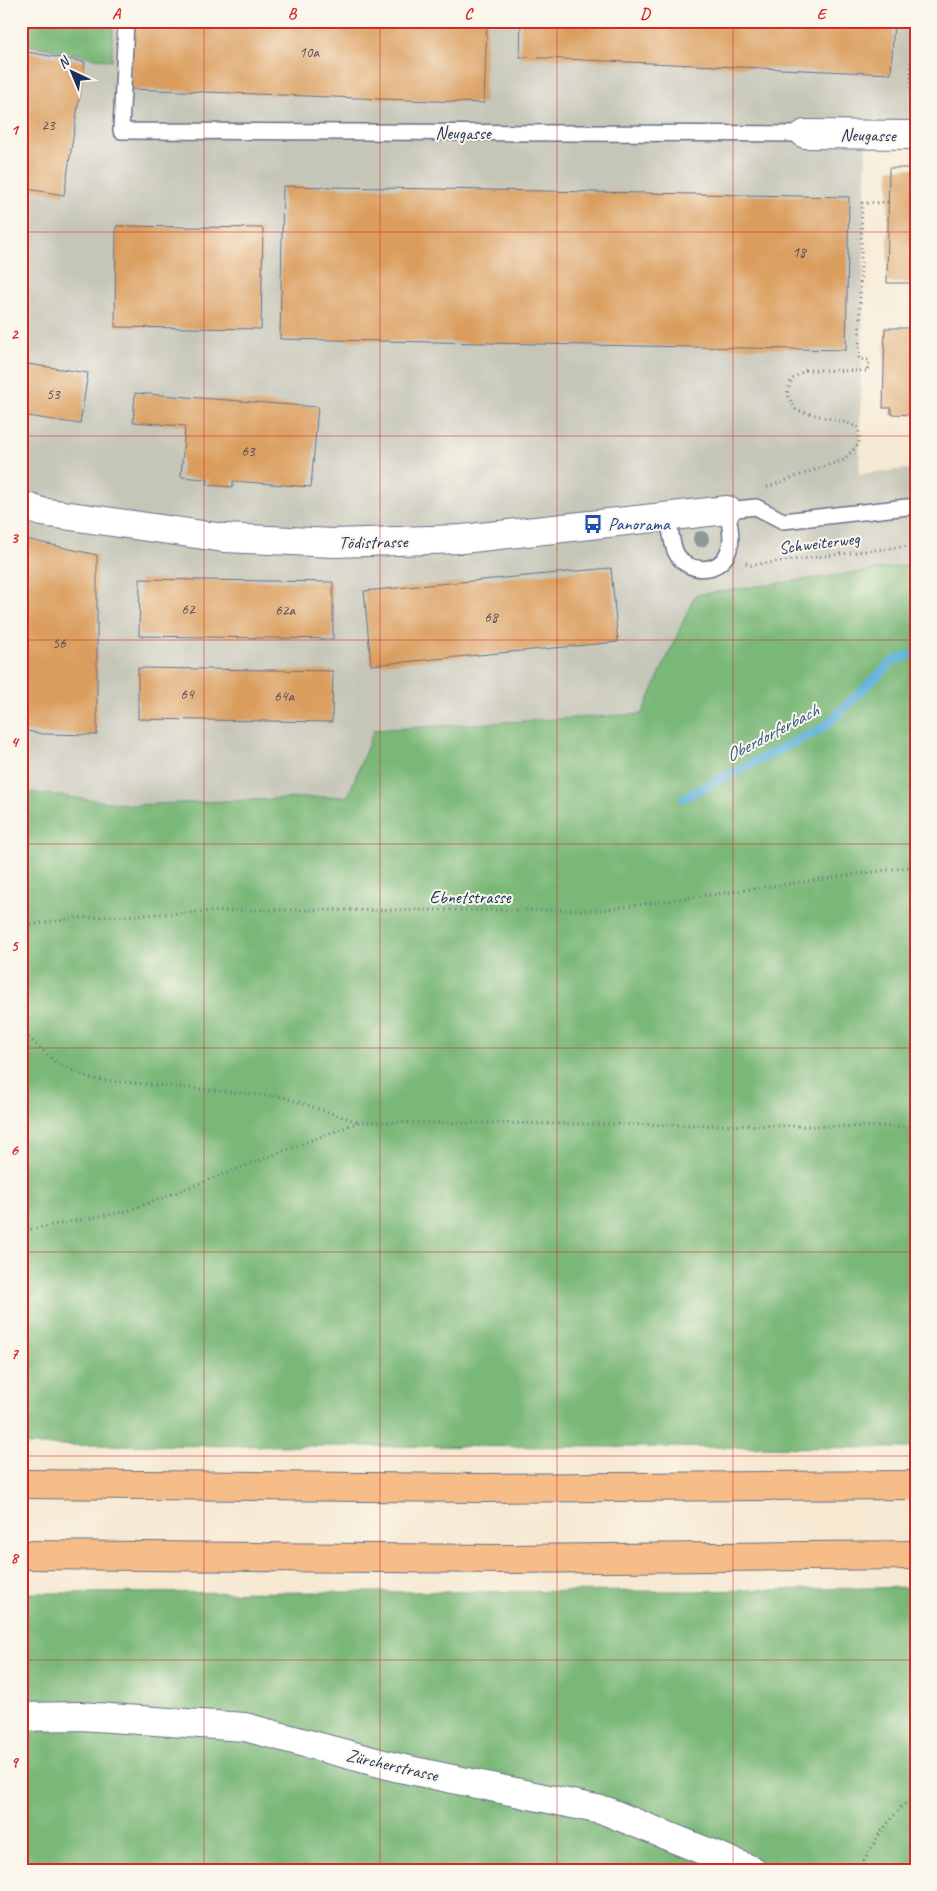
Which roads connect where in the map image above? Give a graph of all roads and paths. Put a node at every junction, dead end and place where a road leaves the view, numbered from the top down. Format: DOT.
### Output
graph roads {
  1 [pos="126,21"];
  2 [pos="911,21"];
  3 [pos="913,124"];
  4 [pos="805,134"];
  5 [pos="911,185"];
  6 [pos="916,185"];
  7 [pos="888,202"];
  8 [pos="760,490"];
  9 [pos="21,505"];
  10 [pos="916,506"];
  11 [pos="727,510"];
  12 [pos="668,515"];
  13 [pos="916,545"];
  14 [pos="728,553"];
  15 [pos="916,866"];
  16 [pos="21,926"];
  17 [pos="21,1031"];
  18 [pos="358,1122"];
  19 [pos="916,1127"];
  20 [pos="21,1231"];
  21 [pos="21,1484"];
  22 [pos="916,1485"];
  23 [pos="21,1555"];
  24 [pos="916,1555"];
  25 [pos="21,1717"];
  26 [pos="916,1796"];
  27 [pos="752,1870"];
  28 [pos="859,1870"];
  1 -- 4 [label="lane, Neugasse"];
  2 -- 3 [label="path"];
  3 -- 4 [label="street, Neugasse"];
  5 -- 6 [label="path"];
  7 -- 8 [label="path"];
  9 -- 12 [label="street, Tödistrasse"];
  10 -- 11 [label="lane"];
  11 -- 12 [label="street, Tödistrasse"];
  11 -- 14 [label="lane"];
  12 -- 14 [label="lane"];
  13 -- 14 [label="path, Schweiterweg"];
  15 -- 16 [label="path, Ebnetstrasse"];
  17 -- 18 [label="path"];
  18 -- 19 [label="path"];
  18 -- 20 [label="path"];
  21 -- 22 [label="highway"];
  23 -- 24 [label="highway"];
  25 -- 27 [label="street, Zürcherstrasse"];
  26 -- 28 [label="path"];
}
